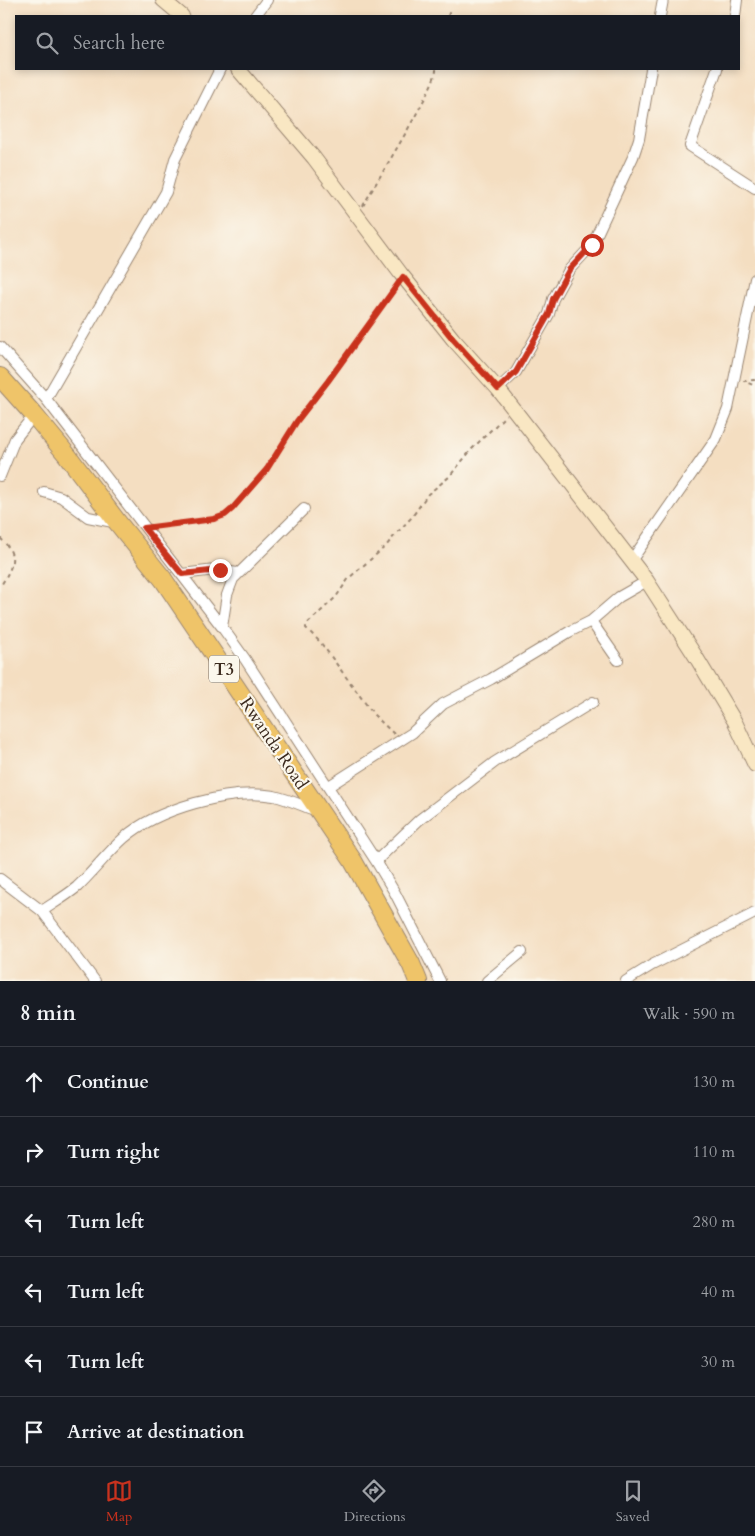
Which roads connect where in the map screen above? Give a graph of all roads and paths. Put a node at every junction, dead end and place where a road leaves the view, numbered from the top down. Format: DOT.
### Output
graph roads {
  1 [pos="163,0"];
  2 [pos="267,0"];
  3 [pos="663,0"];
  4 [pos="737,0"];
  5 [pos="450,10"];
  6 [pos="181,15"];
  7 [pos="256,15"];
  8 [pos="448,15"];
  9 [pos="660,15"];
  10 [pos="735,15"];
  11 [pos="220,70"];
  12 [pos="239,70"];
  13 [pos="436,70"];
  14 [pos="651,70"];
  15 [pos="717,70"];
  16 [pos="755,188"];
  17 [pos="358,217"];
  18 [pos="403,277"];
  19 [pos="755,279"];
  20 [pos="0,347"];
  21 [pos="0,377"];
  22 [pos="755,380"];
  23 [pos="755,386"];
  24 [pos="498,389"];
  25 [pos="46,399"];
  26 [pos="513,408"];
  27 [pos="34,415"];
  28 [pos="0,476"];
  29 [pos="44,492"];
  30 [pos="304,508"];
  31 [pos="118,523"];
  32 [pos="144,528"];
  33 [pos="0,538"];
  34 [pos="631,561"];
  35 [pos="238,573"];
  36 [pos="182,574"];
  37 [pos="647,581"];
  38 [pos="0,587"];
  39 [pos="591,621"];
  40 [pos="222,627"];
  41 [pos="618,660"];
  42 [pos="593,702"];
  43 [pos="399,741"];
  44 [pos="755,765"];
  45 [pos="329,786"];
  46 [pos="320,812"];
  47 [pos="376,860"];
  48 [pos="0,879"];
  49 [pos="42,911"];
  50 [pos="755,913"];
  51 [pos="522,952"];
  52 [pos="95,981"];
  53 [pos="418,981"];
  54 [pos="440,981"];
  55 [pos="487,981"];
  56 [pos="626,981"];
  1 -- 6 [label="street"];
  2 -- 7 [label="street"];
  3 -- 9 [label="street"];
  4 -- 10 [label="street"];
  5 -- 8 [label="path"];
  11 -- 25 [label="street"];
  12 -- 17 [label="street"];
  13 -- 17 [label="path"];
  14 -- 24 [label="street"];
  15 -- 16 [label="street"];
  17 -- 18 [label="street"];
  18 -- 24 [label="street"];
  18 -- 32 [label="path"];
  19 -- 34 [label="street"];
  20 -- 25 [label="street"];
  21 -- 27 [label="highway, Rwanda Road / T3"];
  22 -- 23 [label="path"];
  24 -- 26 [label="street"];
  25 -- 32 [label="street"];
  26 -- 34 [label="street"];
  26 -- 43 [label="path"];
  27 -- 28 [label="street"];
  27 -- 31 [label="highway, Rwanda Road / T3"];
  29 -- 31 [label="street"];
  30 -- 35 [label="street"];
  31 -- 46 [label="highway, Rwanda Road / T3"];
  32 -- 36 [label="street"];
  33 -- 38 [label="path"];
  34 -- 37 [label="street"];
  35 -- 36 [label="street"];
  35 -- 40 [label="street"];
  36 -- 40 [label="street"];
  37 -- 39 [label="street"];
  37 -- 44 [label="street"];
  39 -- 41 [label="street"];
  39 -- 43 [label="street"];
  40 -- 45 [label="street"];
  42 -- 47 [label="street"];
  43 -- 45 [label="street"];
  45 -- 47 [label="street"];
  46 -- 49 [label="street"];
  46 -- 53 [label="highway, Rwanda Road / T3"];
  47 -- 54 [label="street"];
  48 -- 49 [label="street"];
  49 -- 52 [label="street"];
  50 -- 56 [label="street"];
  51 -- 55 [label="street"];
}
